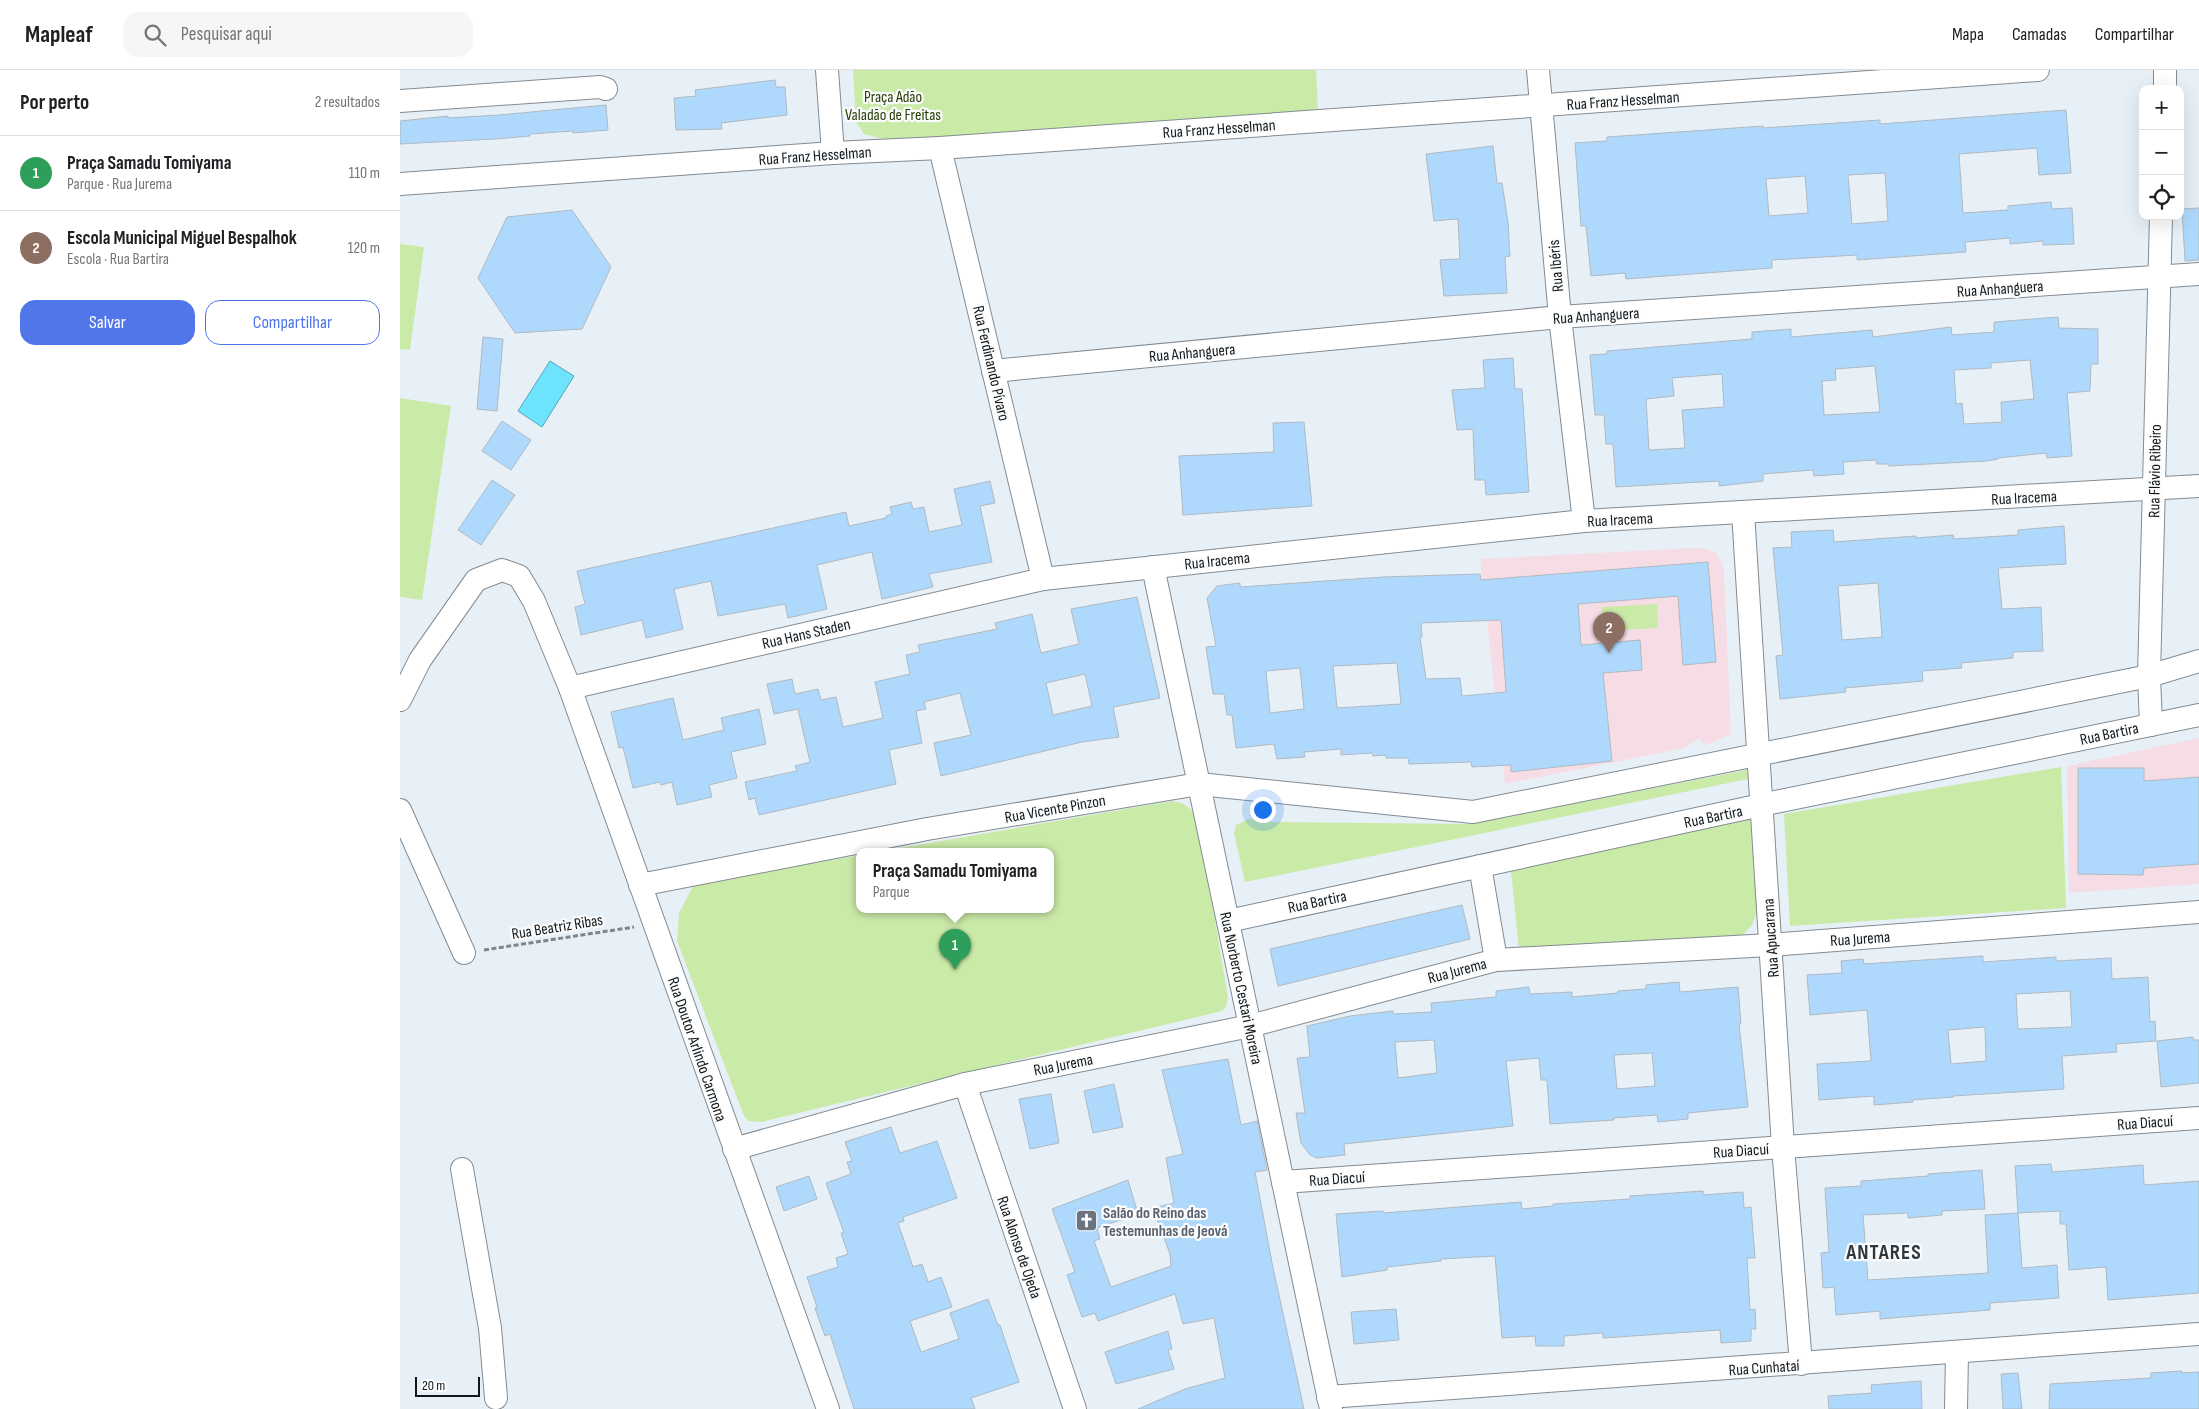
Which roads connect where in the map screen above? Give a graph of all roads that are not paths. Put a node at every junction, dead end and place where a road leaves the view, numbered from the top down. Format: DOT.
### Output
graph roads {
  1 [pos="827,70"];
  2 [pos="1538,70"];
  3 [pos="2038,70"];
  4 [pos="2165,70"];
  5 [pos="2164,85"];
  6 [pos="606,89"];
  7 [pos="400,101"];
  8 [pos="1542,106"];
  9 [pos="940,148"];
  10 [pos="833,153"];
  11 [pos="400,184"];
  12 [pos="2161,220"];
  13 [pos="2199,274"];
  14 [pos="2159,278"];
  15 [pos="1560,317"];
  16 [pos="994,371"];
  17 [pos="2199,486"];
  18 [pos="2154,490"];
  19 [pos="1743,512"];
  20 [pos="1584,521"];
  21 [pos="1153,567"];
  22 [pos="1043,579"];
  23 [pos="2199,661"];
  24 [pos="2149,676"];
  25 [pos="570,688"];
  26 [pos="400,700"];
  27 [pos="2199,715"];
  28 [pos="2151,725"];
  29 [pos="1758,754"];
  30 [pos="1199,784"];
  31 [pos="1762,805"];
  32 [pos="400,810"];
  33 [pos="1480,866"];
  34 [pos="640,884"];
  35 [pos="2199,912"];
  36 [pos="1228,921"];
  37 [pos="1770,945"];
  38 [pos="464,953"];
  39 [pos="1496,960"];
  40 [pos="1250,1026"];
  41 [pos="965,1084"];
  42 [pos="2199,1118"];
  43 [pos="1783,1147"];
  44 [pos="734,1149"];
  45 [pos="462,1168"];
  46 [pos="1283,1182"];
  47 [pos="2199,1334"];
  48 [pos="1957,1353"];
  49 [pos="1801,1364"];
  50 [pos="496,1398"];
  51 [pos="1329,1403"];
  52 [pos="828,1409"];
  53 [pos="1075,1409"];
  54 [pos="1956,1409"];
  1 -- 10 [label="street"];
  2 -- 8 [label="street, Rua Ibéris"];
  3 -- 8 [label="street, Rua Franz Hesselman"];
  4 -- 5 [label="street"];
  6 -- 7 [label="street"];
  8 -- 9 [label="street, Rua Franz Hesselman"];
  8 -- 15 [label="street, Rua Ibéris"];
  9 -- 10 [label="street, Rua Franz Hesselman"];
  9 -- 16 [label="street, Rua Ferdinando Pívaro"];
  10 -- 11 [label="street, Rua Franz Hesselman"];
  12 -- 14 [label="street, Rua Flávio Ribeiro"];
  13 -- 14 [label="street, Rua Anhanguera"];
  14 -- 15 [label="street, Rua Anhanguera"];
  14 -- 18 [label="street, Rua Flávio Ribeiro"];
  15 -- 16 [label="street, Rua Anhanguera"];
  15 -- 20 [label="street, Rua Ibéris"];
  16 -- 22 [label="street, Rua Ferdinando Pívaro"];
  17 -- 18 [label="street, Rua Iracema"];
  18 -- 19 [label="street, Rua Iracema"];
  18 -- 24 [label="street, Rua Flávio Ribeiro"];
  19 -- 20 [label="street, Rua Iracema"];
  19 -- 29 [label="street, Rua Apucarana"];
  20 -- 21 [label="street, Rua Iracema"];
  21 -- 22 [label="street, Rua Iracema"];
  21 -- 30 [label="street, Rua Norberto Cestari Moreira"];
  22 -- 25 [label="street, Rua Hans Staden"];
  23 -- 24 [label="street"];
  24 -- 28 [label="street, Rua Flávio Ribeiro"];
  24 -- 29 [label="street"];
  25 -- 26 [label="street, Rua Doutor Arlindo Carmona"];
  25 -- 34 [label="street, Rua Doutor Arlindo Carmona"];
  27 -- 28 [label="street, Rua Bartira"];
  28 -- 31 [label="street, Rua Bartira"];
  29 -- 30 [label="street, Rua Vicente Pinzon"];
  29 -- 31 [label="street, Rua Apucarana"];
  30 -- 34 [label="street, Rua Vicente Pinzon"];
  30 -- 36 [label="street, Rua Norberto Cestari Moreira"];
  31 -- 33 [label="street, Rua Bartira"];
  31 -- 37 [label="street, Rua Apucarana"];
  32 -- 38 [label="street"];
  33 -- 36 [label="street, Rua Bartira"];
  33 -- 39 [label="street"];
  34 -- 44 [label="street, Rua Doutor Arlindo Carmona"];
  35 -- 37 [label="street, Rua Jurema"];
  36 -- 40 [label="street, Rua Norberto Cestari Moreira"];
  37 -- 39 [label="street, Rua Jurema"];
  37 -- 43 [label="street, Rua Apucarana"];
  39 -- 40 [label="street, Rua Jurema"];
  40 -- 41 [label="street, Rua Jurema"];
  40 -- 46 [label="street, Rua Norberto Cestari Moreira"];
  41 -- 44 [label="street, Rua Jurema"];
  41 -- 53 [label="street, Rua Alonso de Ojeda"];
  42 -- 43 [label="street, Rua Diacuí"];
  43 -- 46 [label="street, Rua Diacuí"];
  43 -- 49 [label="street, Rua Apucarana"];
  44 -- 52 [label="street, Rua Doutor Arlindo Carmona"];
  45 -- 50 [label="street"];
  46 -- 51 [label="street, Rua Norberto Cestari Moreira"];
  47 -- 48 [label="street, Rua Cunhataí"];
  48 -- 49 [label="street, Rua Cunhataí"];
  48 -- 54 [label="street"];
  49 -- 51 [label="street, Rua Cunhataí"];
}
